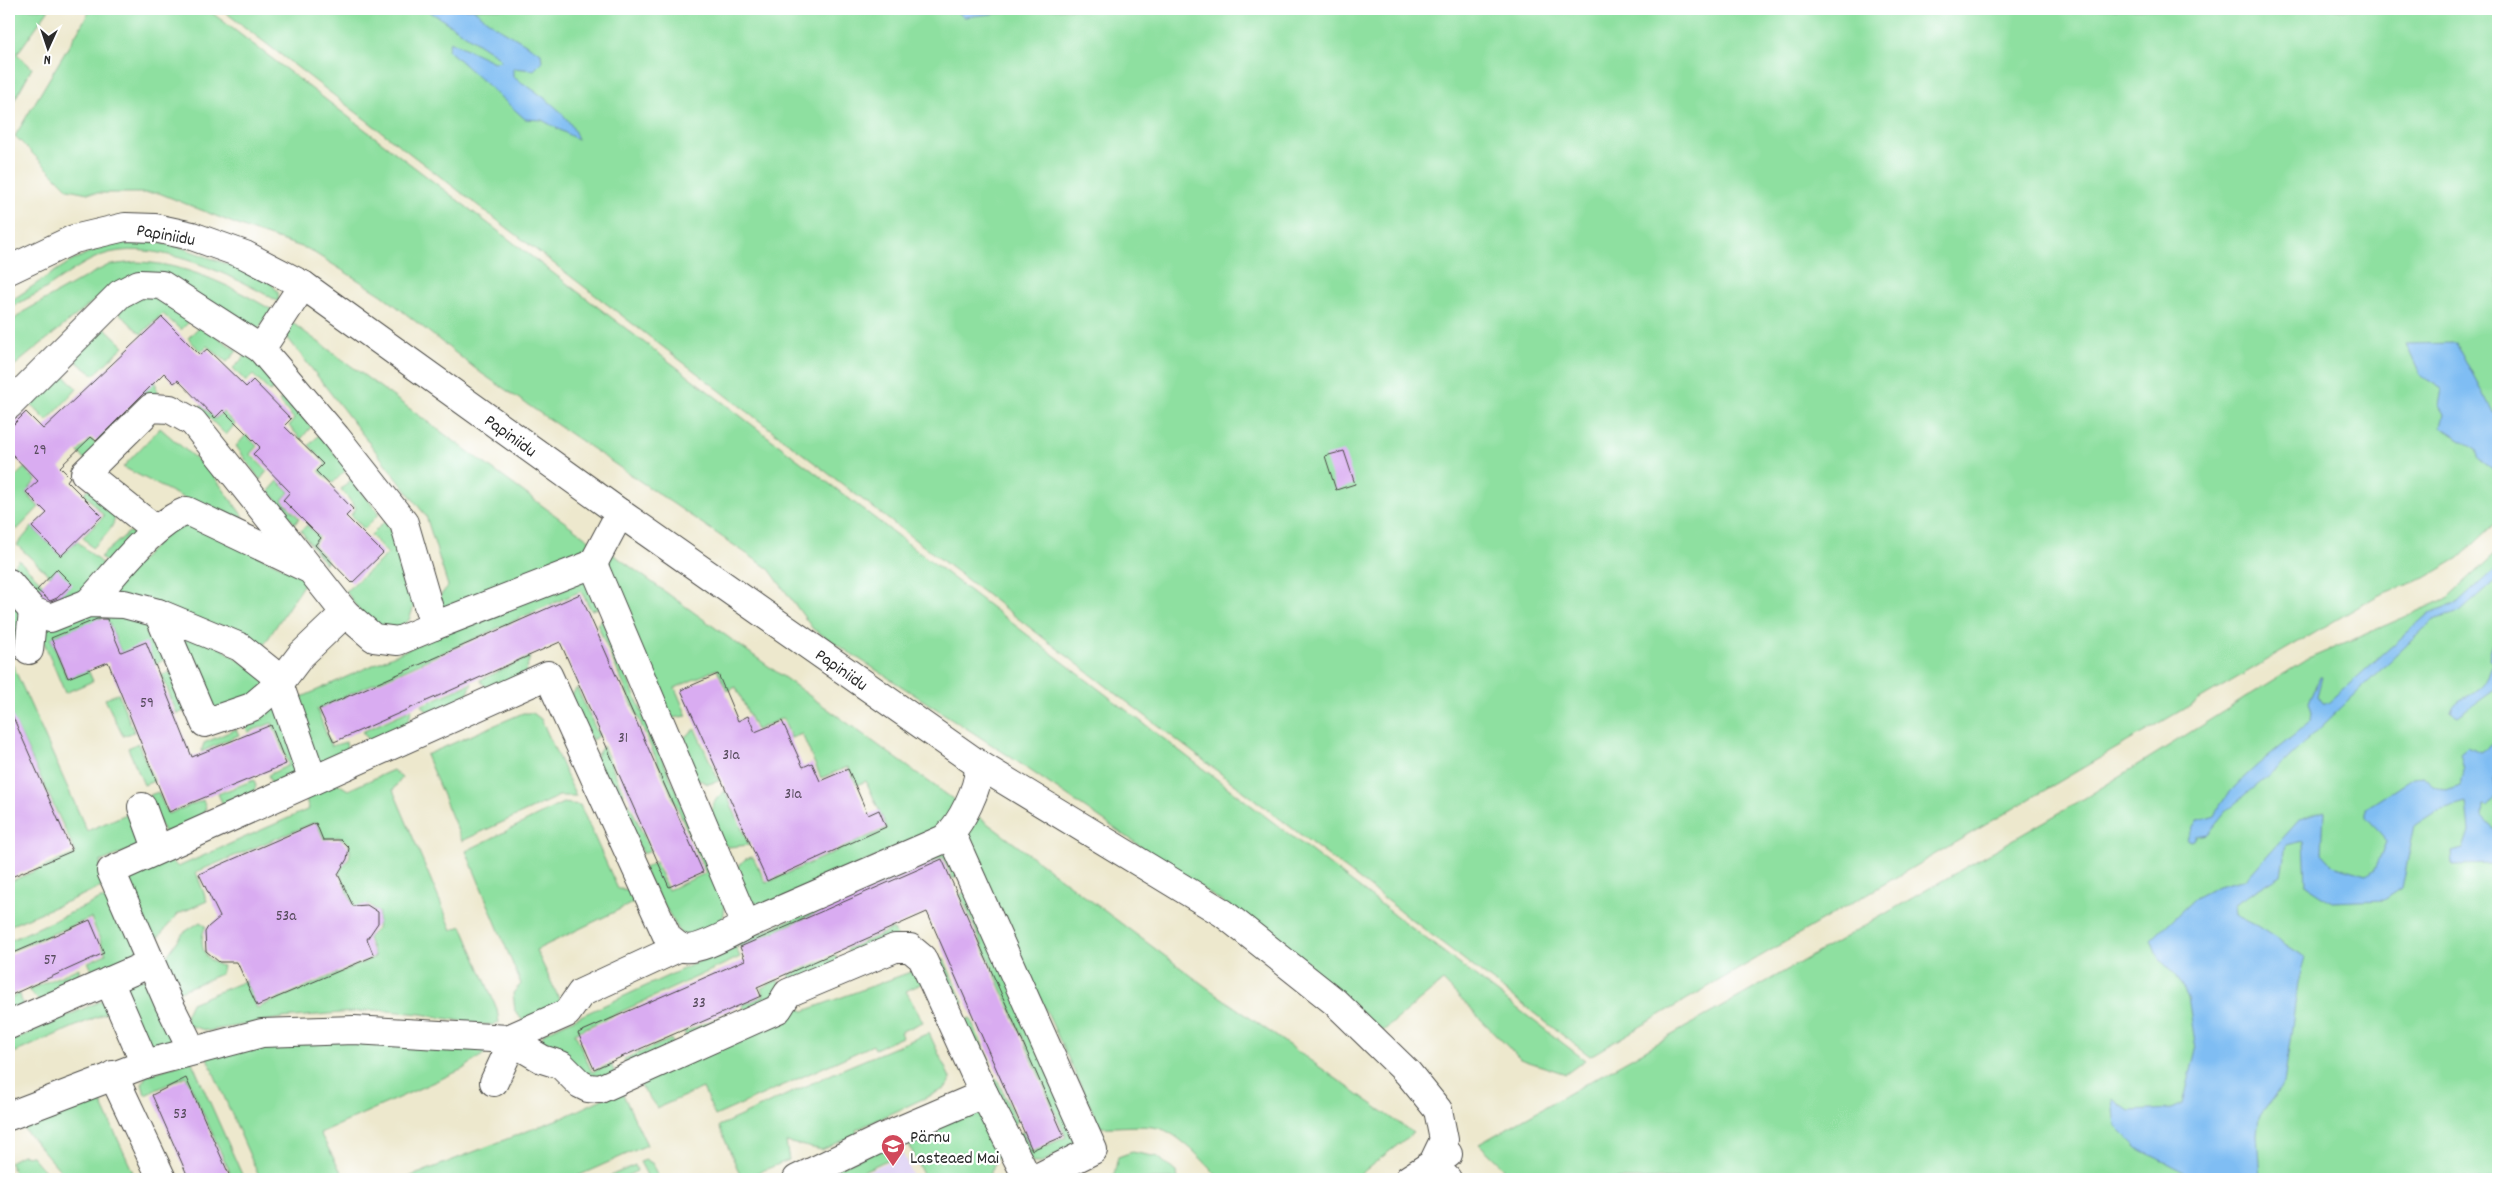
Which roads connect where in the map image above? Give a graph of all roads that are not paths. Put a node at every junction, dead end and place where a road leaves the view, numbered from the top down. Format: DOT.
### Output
graph roads {
  1 [pos="9,270"];
  2 [pos="303,285"];
  3 [pos="261,350"];
  4 [pos="9,406"];
  5 [pos="620,513"];
  6 [pos="156,530"];
  7 [pos="593,564"];
  8 [pos="311,570"];
  9 [pos="9,583"];
  10 [pos="88,603"];
  11 [pos="33,611"];
  12 [pos="158,613"];
  13 [pos="345,613"];
  14 [pos="434,626"];
  15 [pos="29,650"];
  16 [pos="279,684"];
  17 [pos="978,764"];
  18 [pos="313,780"];
  19 [pos="142,807"];
  20 [pos="951,832"];
  21 [pos="157,848"];
  22 [pos="746,925"];
  23 [pos="680,947"];
  24 [pos="151,963"];
  25 [pos="109,982"];
  26 [pos="9,1025"];
  27 [pos="508,1039"];
  28 [pos="192,1050"];
  29 [pos="145,1064"];
  30 [pos="113,1075"];
  31 [pos="494,1082"];
  32 [pos="984,1094"];
  33 [pos="9,1116"];
  34 [pos="1456,1149"];
  35 [pos="1440,1172"];
  36 [pos="162,1179"];
  37 [pos="797,1179"];
  38 [pos="1028,1179"];
  39 [pos="1034,1179"];
  40 [pos="1410,1179"];
  1 -- 2 [label="street, Papiniidu"];
  2 -- 3 [label="street"];
  2 -- 5 [label="street, Papiniidu"];
  3 -- 4 [label="street"];
  3 -- 14 [label="street"];
  5 -- 7 [label="street"];
  5 -- 17 [label="street, Papiniidu"];
  6 -- 8 [label="street"];
  6 -- 8 [label="street"];
  6 -- 10 [label="street"];
  7 -- 14 [label="street"];
  7 -- 22 [label="street"];
  8 -- 13 [label="street"];
  9 -- 11 [label="street"];
  10 -- 11 [label="street"];
  10 -- 12 [label="street"];
  11 -- 15 [label="street"];
  12 -- 16 [label="street"];
  12 -- 16 [label="street"];
  13 -- 14 [label="street"];
  13 -- 16 [label="street"];
  16 -- 18 [label="street"];
  17 -- 20 [label="street"];
  17 -- 35 [label="street, Papiniidu"];
  18 -- 21 [label="street"];
  18 -- 23 [label="street"];
  19 -- 21 [label="street"];
  20 -- 22 [label="street"];
  20 -- 39 [label="street"];
  21 -- 24 [label="street"];
  22 -- 23 [label="street"];
  23 -- 27 [label="street"];
  24 -- 25 [label="street"];
  24 -- 28 [label="street"];
  25 -- 26 [label="street"];
  25 -- 29 [label="street"];
  27 -- 28 [label="street"];
  27 -- 31 [label="street"];
  27 -- 32 [label="street"];
  28 -- 29 [label="street"];
  29 -- 30 [label="street"];
  30 -- 33 [label="street"];
  30 -- 36 [label="street"];
  32 -- 37 [label="street"];
  32 -- 38 [label="street"];
  34 -- 35 [label="street"];
  35 -- 40 [label="street"];
}
